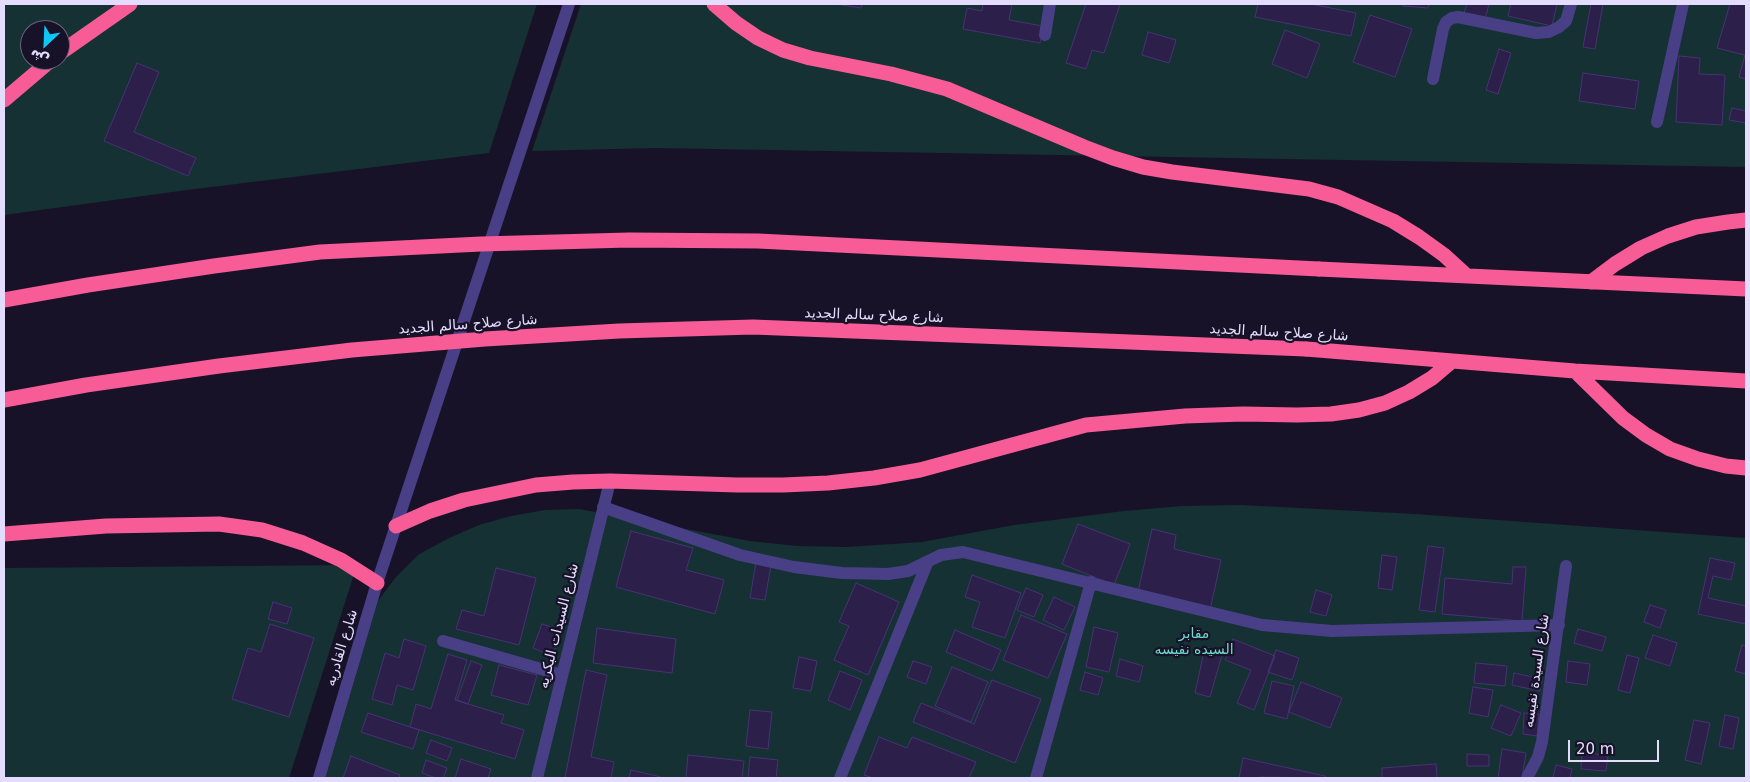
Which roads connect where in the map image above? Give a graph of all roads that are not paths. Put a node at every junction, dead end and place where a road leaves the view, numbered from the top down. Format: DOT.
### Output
graph roads {
  1 [pos="130,4"];
  2 [pos="569,4"];
  3 [pos="714,4"];
  4 [pos="1050,4"];
  5 [pos="1571,4"];
  6 [pos="1683,4"];
  7 [pos="1045,35"];
  8 [pos="70,47"];
  9 [pos="39,70"];
  10 [pos="1433,80"];
  11 [pos="4,100"];
  12 [pos="1657,122"];
  13 [pos="1746,220"];
  14 [pos="1467,276"];
  15 [pos="1591,282"];
  16 [pos="1746,289"];
  17 [pos="4,300"];
  18 [pos="1452,361"];
  19 [pos="1575,371"];
  20 [pos="1746,381"];
  21 [pos="4,400"];
  22 [pos="1746,468"];
  23 [pos="610,481"];
  24 [pos="603,507"];
  25 [pos="396,526"];
  26 [pos="4,534"];
  27 [pos="928,561"];
  28 [pos="1566,566"];
  29 [pos="1091,582"];
  30 [pos="378,583"];
  31 [pos="1559,625"];
  32 [pos="443,641"];
  33 [pos="562,675"];
  34 [pos="319,778"];
  35 [pos="537,778"];
  36 [pos="840,778"];
  37 [pos="1036,778"];
  38 [pos="1527,778"];
  1 -- 8 [label="highway"];
  2 -- 25 [label="street, شارع القادريه"];
  3 -- 14 [label="highway"];
  4 -- 7 [label="street"];
  5 -- 10 [label="street"];
  6 -- 12 [label="street"];
  9 -- 11 [label="highway"];
  13 -- 15 [label="highway"];
  14 -- 15 [label="highway"];
  14 -- 17 [label="highway, bridge"];
  15 -- 16 [label="highway"];
  18 -- 19 [label="highway, شارع صلاح سالم الجديد"];
  18 -- 21 [label="highway, شارع صلاح سالم الجديد, bridge"];
  18 -- 23 [label="highway"];
  19 -- 20 [label="highway, شارع صلاح سالم الجديد"];
  19 -- 22 [label="highway"];
  23 -- 24 [label="street, شارع السيدات البكريه"];
  23 -- 25 [label="highway"];
  24 -- 27 [label="street"];
  24 -- 33 [label="street, شارع السيدات البكريه"];
  25 -- 30 [label="street, شارع القادريه"];
  26 -- 30 [label="highway"];
  27 -- 29 [label="street"];
  27 -- 36 [label="street"];
  28 -- 31 [label="street, شارع السيدة نفيسه"];
  29 -- 31 [label="street"];
  29 -- 37 [label="street"];
  30 -- 34 [label="street, شارع القادريه"];
  31 -- 38 [label="street, شارع السيدة نفيسه"];
  32 -- 33 [label="street"];
  33 -- 35 [label="street, شارع السيدات البكريه"];
}
